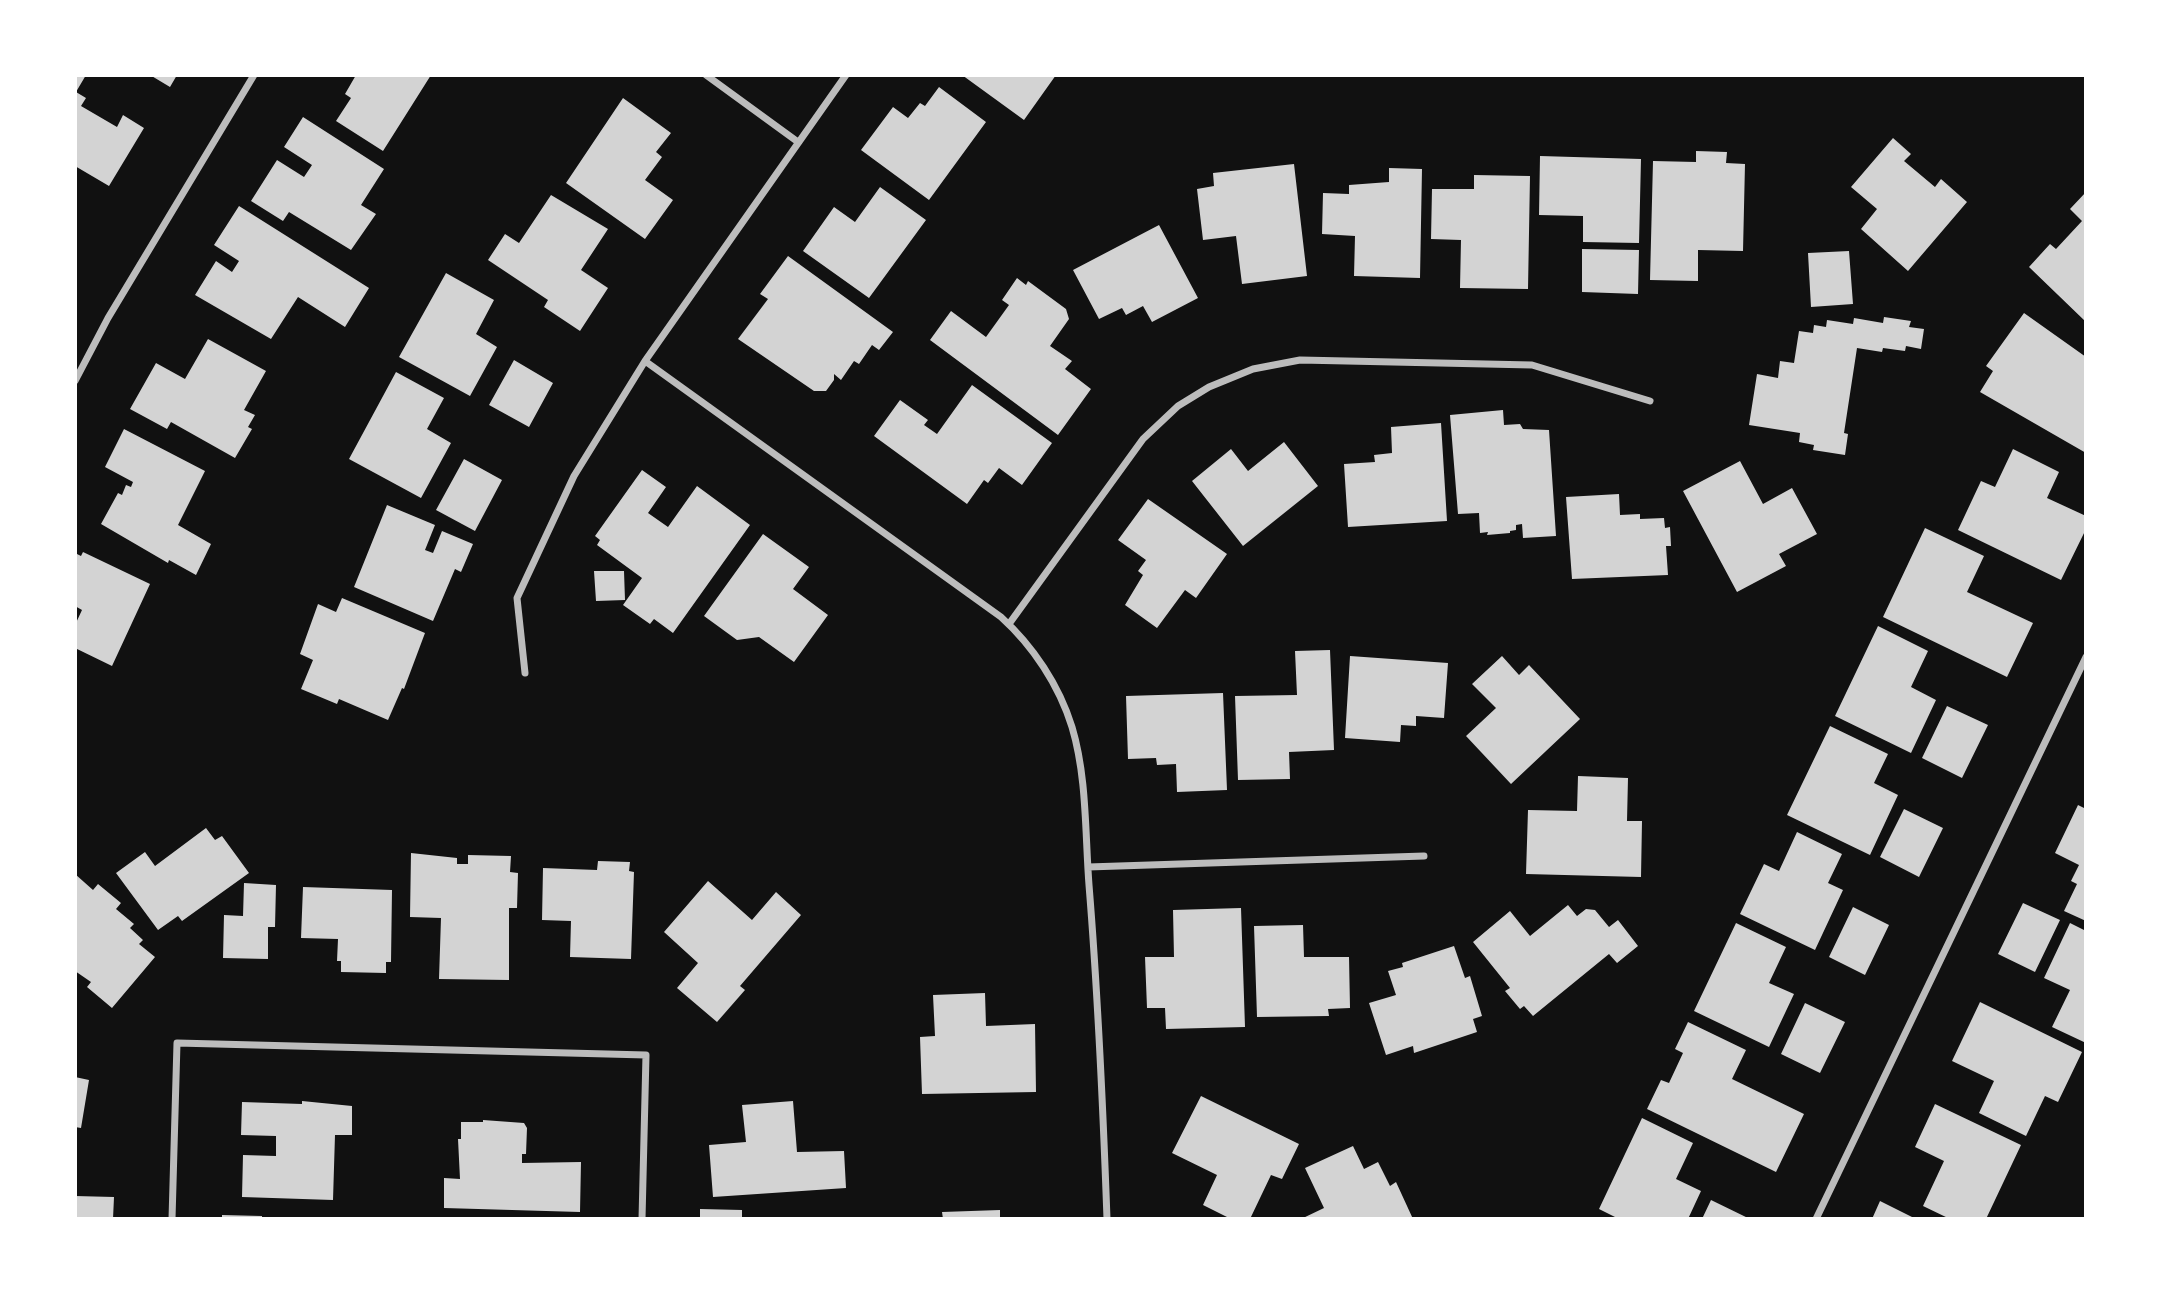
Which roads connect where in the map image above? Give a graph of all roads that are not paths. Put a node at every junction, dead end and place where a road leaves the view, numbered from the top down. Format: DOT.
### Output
graph roads {
  1 [pos="254,75"];
  2 [pos="706,75"];
  3 [pos="846,75"];
  4 [pos="798,142"];
  5 [pos="645,361"];
  6 [pos="75,381"];
  7 [pos="1650,401"];
  8 [pos="1009,624"];
  9 [pos="2086,657"];
  10 [pos="526,673"];
  11 [pos="1424,856"];
  12 [pos="1088,867"];
  13 [pos="172,1219"];
  14 [pos="642,1219"];
  15 [pos="1107,1219"];
  16 [pos="1816,1219"];
  1 -- 6 [label="street"];
  2 -- 4 [label="street"];
  3 -- 4 [label="street"];
  4 -- 5 [label="street"];
  5 -- 8 [label="street"];
  5 -- 10 [label="street"];
  7 -- 8 [label="street"];
  8 -- 12 [label="street"];
  9 -- 16 [label="street"];
  11 -- 12 [label="street"];
  12 -- 15 [label="street"];
  13 -- 14 [label="street"];
}
